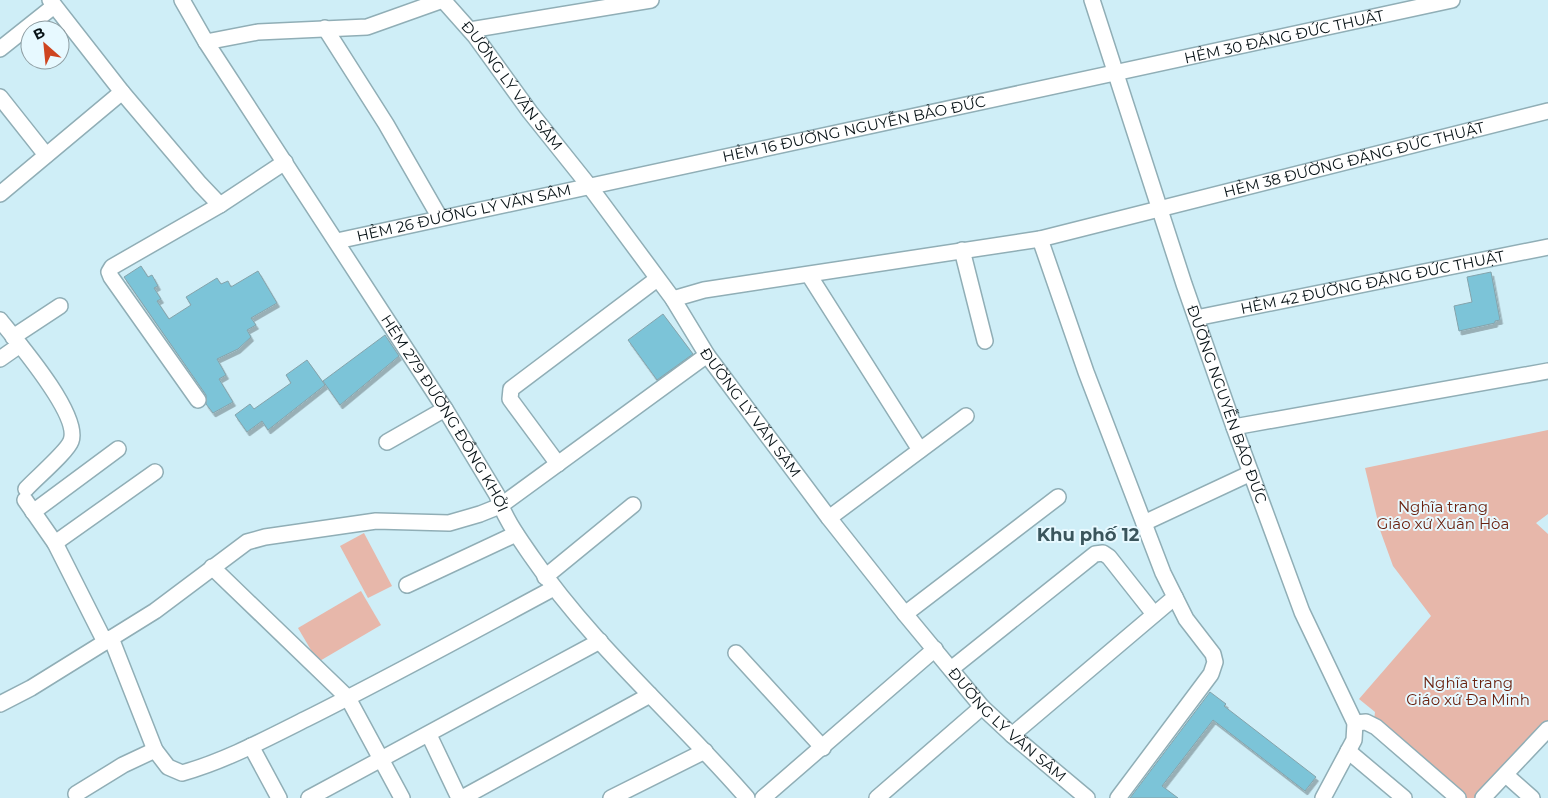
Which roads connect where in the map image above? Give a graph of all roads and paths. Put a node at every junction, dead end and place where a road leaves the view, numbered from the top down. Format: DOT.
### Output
graph roads {
  1 [pos="182,0"];
  2 [pos="443,0"];
  3 [pos="651,0"];
  4 [pos="1092,0"];
  5 [pos="1452,0"];
  6 [pos="52,3"];
  7 [pos="325,28"];
  8 [pos="470,30"];
  9 [pos="206,42"];
  10 [pos="0,49"];
  11 [pos="1117,75"];
  12 [pos="122,92"];
  13 [pos="0,97"];
  14 [pos="1548,112"];
  15 [pos="46,155"];
  16 [pos="285,162"];
  17 [pos="590,186"];
  18 [pos="0,194"];
  19 [pos="220,205"];
  20 [pos="1160,210"];
  21 [pos="440,218"];
  22 [pos="1040,239"];
  23 [pos="337,241"];
  24 [pos="1548,247"];
  25 [pos="962,250"];
  26 [pos="809,275"];
  27 [pos="657,279"];
  28 [pos="673,299"];
  29 [pos="60,306"];
  30 [pos="1196,318"];
  31 [pos="0,320"];
  32 [pos="17,341"];
  33 [pos="985,341"];
  34 [pos="707,355"];
  35 [pos="0,359"];
  36 [pos="1548,371"];
  37 [pos="198,400"];
  38 [pos="446,409"];
  39 [pos="966,416"];
  40 [pos="1234,427"];
  41 [pos="387,442"];
  42 [pos="118,449"];
  43 [pos="920,450"];
  44 [pos="558,464"];
  45 [pos="154,472"];
  46 [pos="1251,473"];
  47 [pos="1058,497"];
  48 [pos="28,500"];
  49 [pos="633,505"];
  50 [pos="500,506"];
  51 [pos="829,518"];
  52 [pos="1144,523"];
  53 [pos="516,534"];
  54 [pos="55,543"];
  55 [pos="212,567"];
  56 [pos="550,583"];
  57 [pos="407,585"];
  58 [pos="1175,597"];
  59 [pos="905,614"];
  60 [pos="1154,614"];
  61 [pos="108,640"];
  62 [pos="600,641"];
  63 [pos="934,649"];
  64 [pos="736,653"];
  65 [pos="951,669"];
  66 [pos="650,695"];
  67 [pos="348,698"];
  68 [pos="0,704"];
  69 [pos="982,707"];
  70 [pos="1355,723"];
  71 [pos="1548,729"];
  72 [pos="429,735"];
  73 [pos="1012,735"];
  74 [pos="251,746"];
  75 [pos="823,748"];
  76 [pos="155,750"];
  77 [pos="705,751"];
  78 [pos="1348,751"];
  79 [pos="382,760"];
  80 [pos="1506,775"];
  81 [pos="76,794"];
  82 [pos="279,798"];
  83 [pos="310,798"];
  84 [pos="402,798"];
  85 [pos="460,798"];
  86 [pos="611,798"];
  87 [pos="747,798"];
  88 [pos="763,798"];
  89 [pos="877,798"];
  90 [pos="1087,798"];
  91 [pos="1118,798"];
  92 [pos="1323,798"];
  93 [pos="1404,798"];
  94 [pos="1458,798"];
  95 [pos="1483,798"];
  96 [pos="1532,798"];
  1 -- 9 [label="street, HẺM 279 ĐƯỜNG ĐỒNG KHỞI"];
  2 -- 7 [label="street"];
  2 -- 8 [label="street, ĐƯỜNG LÝ VĂN SÂM"];
  3 -- 8 [label="street"];
  4 -- 11 [label="street, ĐƯỜNG NGUYỄN BẢO ĐỨC"];
  5 -- 11 [label="street, HẺM 30 ĐẶNG ĐỨC THUẬT"];
  6 -- 10 [label="street"];
  6 -- 12 [label="street"];
  7 -- 9 [label="street"];
  7 -- 21 [label="street"];
  8 -- 17 [label="street, ĐƯỜNG LÝ VĂN SÂM"];
  9 -- 16 [label="street, HẺM 279 ĐƯỜNG ĐỒNG KHỞI"];
  11 -- 17 [label="street, HẺM 16 ĐƯỜNG NGUYỄN BẢO ĐỨC"];
  11 -- 20 [label="street, ĐƯỜNG NGUYỄN BẢO ĐỨC"];
  12 -- 15 [label="street"];
  12 -- 19 [label="street"];
  13 -- 15 [label="street"];
  14 -- 20 [label="street, HẺM 38 ĐƯỜNG ĐẶNG ĐỨC THUẬT"];
  15 -- 18 [label="street"];
  16 -- 19 [label="street"];
  16 -- 23 [label="street, HẺM 279 ĐƯỜNG ĐỒNG KHỞI"];
  17 -- 21 [label="street, HẺM 26 ĐƯỜNG LÝ VĂN SÂM"];
  17 -- 27 [label="street, ĐƯỜNG LÝ VĂN SÂM"];
  19 -- 37 [label="street"];
  20 -- 22 [label="street, HẺM 38 ĐƯỜNG ĐẶNG ĐỨC THUẬT"];
  20 -- 30 [label="street, ĐƯỜNG NGUYỄN BẢO ĐỨC"];
  21 -- 23 [label="street, HẺM 26 ĐƯỜNG LÝ VĂN SÂM"];
  22 -- 25 [label="street, HẺM 38 ĐƯỜNG ĐẶNG ĐỨC THUẬT"];
  22 -- 52 [label="street"];
  23 -- 38 [label="street, HẺM 279 ĐƯỜNG ĐỒNG KHỞI"];
  24 -- 30 [label="street, HẺM 42 ĐƯỜNG ĐẶNG ĐỨC THUẬT"];
  25 -- 26 [label="street, HẺM 38 ĐƯỜNG ĐẶNG ĐỨC THUẬT"];
  25 -- 33 [label="street"];
  26 -- 28 [label="street, HẺM 38 ĐƯỜNG ĐẶNG ĐỨC THUẬT"];
  26 -- 43 [label="street"];
  27 -- 28 [label="street, ĐƯỜNG LÝ VĂN SÂM"];
  27 -- 44 [label="street"];
  28 -- 34 [label="street, ĐƯỜNG LÝ VĂN SÂM"];
  29 -- 32 [label="street"];
  30 -- 40 [label="street, ĐƯỜNG NGUYỄN BẢO ĐỨC"];
  31 -- 32 [label="street"];
  32 -- 35 [label="street"];
  32 -- 48 [label="street"];
  34 -- 44 [label="street"];
  34 -- 51 [label="street, ĐƯỜNG LÝ VĂN SÂM"];
  36 -- 40 [label="street"];
  38 -- 41 [label="street"];
  38 -- 50 [label="street, HẺM 279 ĐƯỜNG ĐỒNG KHỞI"];
  39 -- 43 [label="street"];
  40 -- 46 [label="street, ĐƯỜNG NGUYỄN BẢO ĐỨC"];
  42 -- 48 [label="street"];
  43 -- 51 [label="street"];
  44 -- 50 [label="street"];
  45 -- 54 [label="street"];
  46 -- 52 [label="street"];
  46 -- 70 [label="street, ĐƯỜNG NGUYỄN BẢO ĐỨC"];
  47 -- 59 [label="street"];
  48 -- 54 [label="street"];
  49 -- 56 [label="street"];
  50 -- 53 [label="street, HẺM 279 ĐƯỜNG ĐỒNG KHỞI"];
  50 -- 55 [label="street"];
  51 -- 59 [label="street, ĐƯỜNG LÝ VĂN SÂM"];
  52 -- 58 [label="street"];
  53 -- 56 [label="street, HẺM 279 ĐƯỜNG ĐỒNG KHỞI"];
  53 -- 57 [label="street"];
  54 -- 61 [label="street"];
  55 -- 61 [label="street"];
  55 -- 67 [label="street"];
  56 -- 62 [label="street, HẺM 279 ĐƯỜNG ĐỒNG KHỞI"];
  56 -- 67 [label="street"];
  58 -- 60 [label="street"];
  58 -- 91 [label="street"];
  59 -- 63 [label="street, ĐƯỜNG LÝ VĂN SÂM"];
  60 -- 65 [label="street"];
  60 -- 73 [label="street"];
  61 -- 68 [label="street"];
  61 -- 76 [label="street"];
  62 -- 66 [label="street, HẺM 279 ĐƯỜNG ĐỒNG KHỞI"];
  62 -- 72 [label="street"];
  63 -- 65 [label="street, ĐƯỜNG LÝ VĂN SÂM"];
  63 -- 75 [label="street"];
  64 -- 75 [label="street"];
  65 -- 69 [label="street, ĐƯỜNG LÝ VĂN SÂM"];
  66 -- 77 [label="street, HẺM 279 ĐƯỜNG ĐỒNG KHỞI"];
  66 -- 85 [label="street"];
  67 -- 74 [label="street"];
  67 -- 79 [label="street"];
  69 -- 73 [label="street, ĐƯỜNG LÝ VĂN SÂM"];
  69 -- 89 [label="street"];
  70 -- 78 [label="street"];
  70 -- 94 [label="street"];
  71 -- 80 [label="street"];
  72 -- 79 [label="street"];
  72 -- 85 [label="street"];
  73 -- 90 [label="street, ĐƯỜNG LÝ VĂN SÂM"];
  74 -- 76 [label="street"];
  74 -- 82 [label="street"];
  75 -- 88 [label="street"];
  76 -- 81 [label="street"];
  77 -- 86 [label="street"];
  77 -- 87 [label="street, HẺM 279 ĐƯỜNG ĐỒNG KHỞI"];
  78 -- 92 [label="street"];
  78 -- 93 [label="street"];
  79 -- 83 [label="street"];
  79 -- 84 [label="street"];
  80 -- 95 [label="street"];
  80 -- 96 [label="street"];
}
